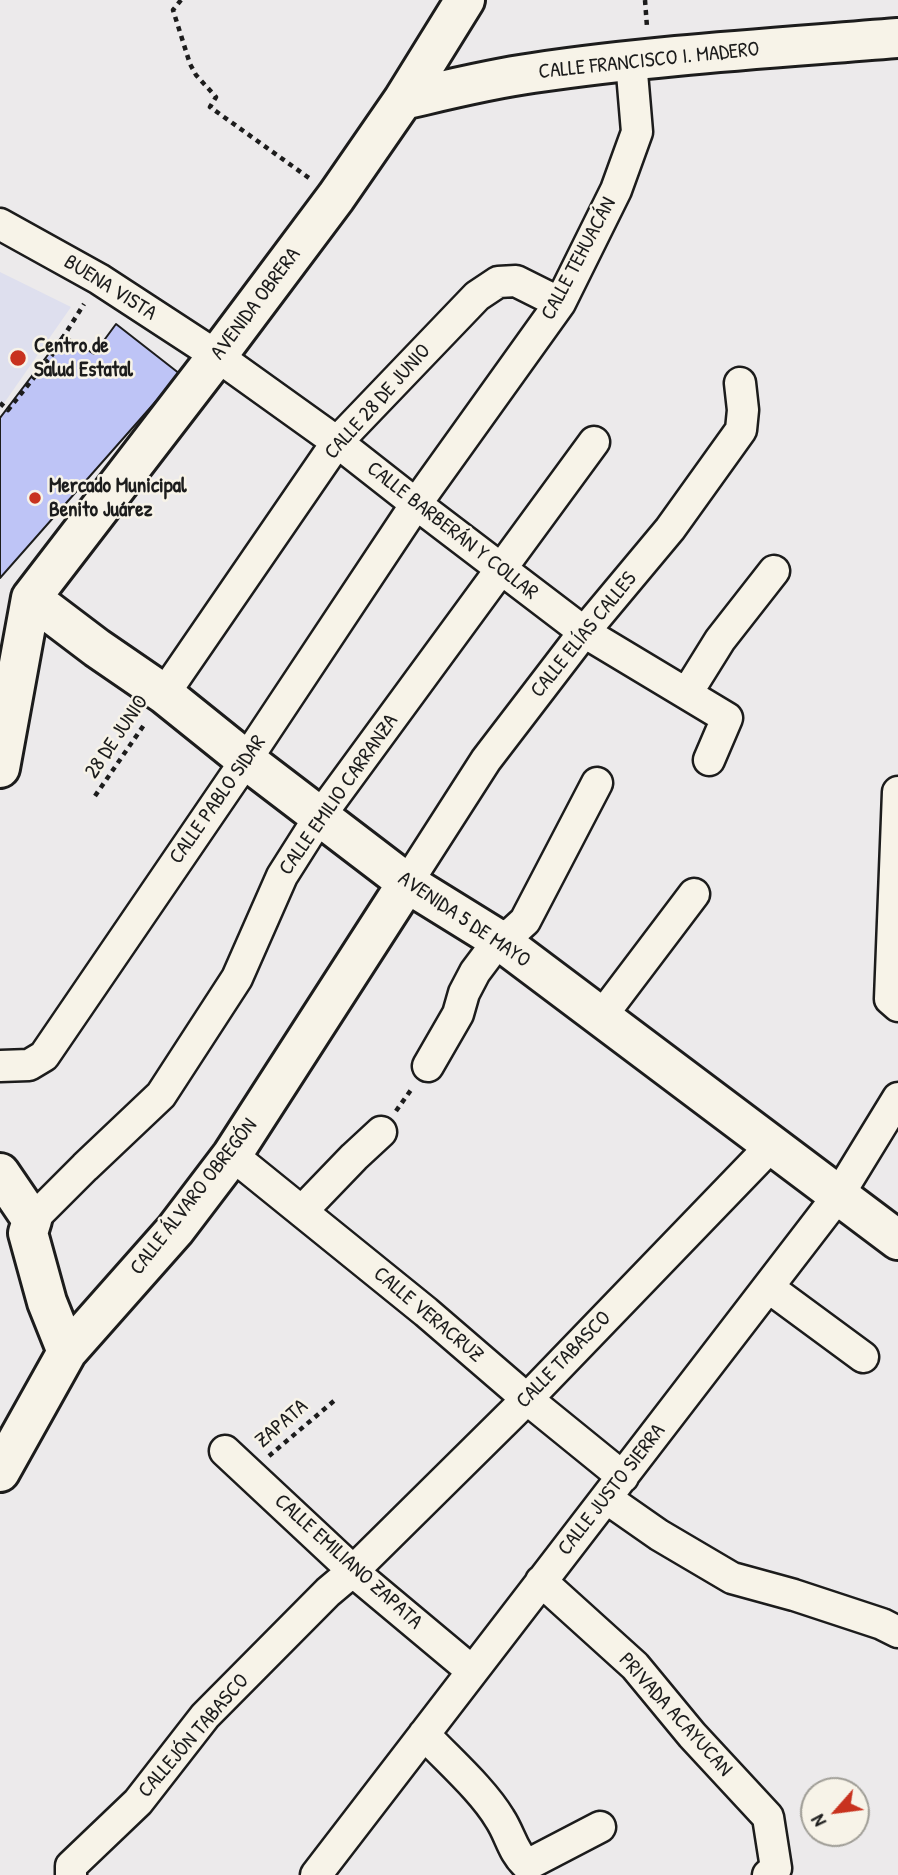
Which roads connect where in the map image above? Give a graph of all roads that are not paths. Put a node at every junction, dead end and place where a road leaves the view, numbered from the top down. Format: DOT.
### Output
graph roads {
  1 [pos="465,0"];
  2 [pos="898,38"];
  3 [pos="631,61"];
  4 [pos="403,100"];
  5 [pos="0,224"];
  6 [pos="560,303"];
  7 [pos="217,356"];
  8 [pos="740,383"];
  9 [pos="337,442"];
  10 [pos="594,442"];
  11 [pos="416,504"];
  12 [pos="502,569"];
  13 [pos="774,570"];
  14 [pos="15,601"];
  15 [pos="584,632"];
  16 [pos="164,694"];
  17 [pos="687,694"];
  18 [pos="246,760"];
  19 [pos="709,760"];
  20 [pos="0,768"];
  21 [pos="597,783"];
  22 [pos="898,792"];
  23 [pos="320,817"];
  24 [pos="407,883"];
  25 [pos="694,894"];
  26 [pos="499,940"];
  27 [pos="894,1003"];
  28 [pos="601,1017"];
  29 [pos="0,1066"];
  30 [pos="428,1066"];
  31 [pos="898,1098"];
  32 [pos="381,1132"];
  33 [pos="771,1146"];
  34 [pos="232,1155"];
  35 [pos="0,1173"];
  36 [pos="838,1196"];
  37 [pos="302,1211"];
  38 [pos="32,1220"];
  39 [pos="898,1240"];
  40 [pos="768,1287"];
  41 [pos="67,1352"];
  42 [pos="863,1357"];
  43 [pos="527,1399"];
  44 [pos="225,1451"];
  45 [pos="0,1472"];
  46 [pos="614,1488"];
  47 [pos="354,1571"];
  48 [pos="541,1581"];
  49 [pos="892,1620"];
  50 [pos="472,1671"];
  51 [pos="424,1734"];
  52 [pos="600,1827"];
  53 [pos="772,1871"];
  54 [pos="71,1875"];
  55 [pos="316,1875"];
  1 -- 4 [label="street, AVENIDA OBRERA"];
  2 -- 3 [label="street, CALLE FRANCISCO I. MADERO"];
  3 -- 4 [label="street, CALLE FRANCISCO I. MADERO"];
  3 -- 6 [label="street, CALLE TEHUACÁN"];
  4 -- 7 [label="street, AVENIDA OBRERA"];
  5 -- 7 [label="street, BUENA VISTA"];
  6 -- 9 [label="street, CALLE 28 DE JUNIO"];
  6 -- 11 [label="street, CALLE TEHUACÁN"];
  7 -- 9 [label="street, CALLE BARBERÁN Y COLLAR"];
  7 -- 14 [label="street, AVENIDA OBRERA"];
  8 -- 15 [label="street, CALLE ELÍAS CALLES"];
  9 -- 11 [label="street, CALLE BARBERÁN Y COLLAR"];
  9 -- 16 [label="street, CALLE 28 DE JUNIO"];
  10 -- 12 [label="street, CALLE EMILIO CARRANZA"];
  11 -- 12 [label="street, CALLE BARBERÁN Y COLLAR"];
  11 -- 18 [label="street, CALLE PABLO SIDAR"];
  12 -- 15 [label="street, CALLE BARBERÁN Y COLLAR"];
  12 -- 23 [label="street, CALLE EMILIO CARRANZA"];
  13 -- 17 [label="street"];
  14 -- 16 [label="street, AVENIDA 5 DE MAYO"];
  14 -- 20 [label="street"];
  15 -- 17 [label="street, CALLE BARBERÁN Y COLLAR"];
  15 -- 24 [label="street, CALLE ELÍAS CALLES"];
  16 -- 18 [label="street, AVENIDA 5 DE MAYO"];
  17 -- 19 [label="street, CALLE BARBERÁN Y COLLAR"];
  18 -- 23 [label="street, AVENIDA 5 DE MAYO"];
  18 -- 29 [label="street, CALLE PABLO SIDAR"];
  21 -- 26 [label="street"];
  22 -- 27 [label="street"];
  23 -- 24 [label="street, AVENIDA 5 DE MAYO"];
  23 -- 38 [label="street, CALLE EMILIO CARRANZA"];
  24 -- 26 [label="street, AVENIDA 5 DE MAYO"];
  24 -- 34 [label="street, CALLE ÁLVARO OBREGÓN"];
  25 -- 28 [label="street"];
  26 -- 28 [label="street, AVENIDA 5 DE MAYO"];
  26 -- 30 [label="street"];
  28 -- 33 [label="street, AVENIDA 5 DE MAYO"];
  31 -- 36 [label="street, CALLE JUSTO SIERRA"];
  32 -- 37 [label="street"];
  33 -- 36 [label="street, AVENIDA 5 DE MAYO"];
  33 -- 43 [label="street, CALLE TABASCO"];
  34 -- 37 [label="street, CALLE VERACRUZ"];
  34 -- 41 [label="street, CALLE ÁLVARO OBREGÓN"];
  35 -- 38 [label="street"];
  36 -- 39 [label="street, AVENIDA 5 DE MAYO"];
  36 -- 40 [label="street, CALLE JUSTO SIERRA"];
  37 -- 43 [label="street, CALLE VERACRUZ"];
  38 -- 41 [label="street"];
  40 -- 42 [label="street"];
  40 -- 46 [label="street, CALLE JUSTO SIERRA"];
  41 -- 45 [label="street, CALLE ÁLVARO OBREGÓN"];
  43 -- 46 [label="street, CALLE VERACRUZ"];
  43 -- 47 [label="street, CALLE TABASCO"];
  44 -- 47 [label="street, CALLE EMILIANO ZAPATA"];
  46 -- 48 [label="street, CALLE JUSTO SIERRA"];
  46 -- 49 [label="street, CALLE VERACRUZ"];
  47 -- 50 [label="street, CALLE EMILIANO ZAPATA"];
  47 -- 54 [label="street, CALLEJÓN TABASCO"];
  48 -- 50 [label="street, CALLE JUSTO SIERRA"];
  48 -- 53 [label="street, PRIVADA ACAYUCAN"];
  50 -- 51 [label="street, CALLE JUSTO SIERRA"];
  51 -- 52 [label="street"];
  51 -- 55 [label="street, CALLE JUSTO SIERRA"];
}
